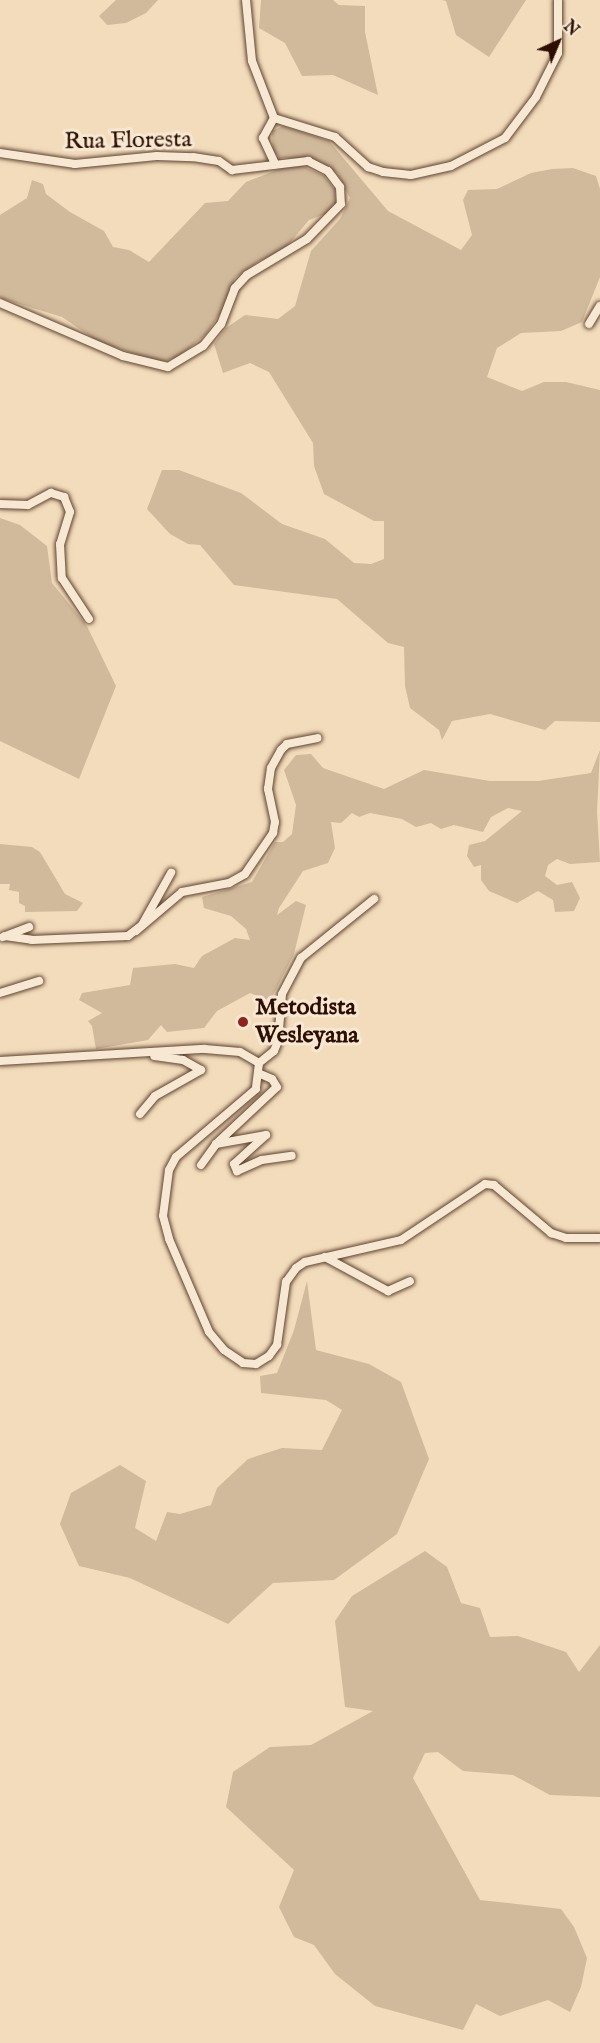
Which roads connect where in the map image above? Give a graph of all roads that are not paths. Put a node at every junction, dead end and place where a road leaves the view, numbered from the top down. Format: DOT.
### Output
graph roads {
  1 [pos="246,0"];
  2 [pos="558,0"];
  3 [pos="274,118"];
  4 [pos="0,153"];
  5 [pos="275,165"];
  6 [pos="0,303"];
  7 [pos="600,306"];
  8 [pos="589,324"];
  9 [pos="0,504"];
  10 [pos="89,619"];
  11 [pos="317,738"];
  12 [pos="171,873"];
  13 [pos="374,898"];
  14 [pos="29,927"];
  15 [pos="136,932"];
  16 [pos="1,937"];
  17 [pos="39,981"];
  18 [pos="0,993"];
  19 [pos="141,1054"];
  20 [pos="0,1061"];
  21 [pos="259,1063"];
  22 [pos="260,1074"];
  23 [pos="140,1114"];
  24 [pos="216,1144"];
  25 [pos="292,1156"];
  26 [pos="201,1165"];
  27 [pos="600,1239"];
  28 [pos="325,1257"];
  29 [pos="410,1281"];
  1 -- 3 [label="street"];
  2 -- 3 [label="street"];
  3 -- 5 [label="street"];
  4 -- 5 [label="street, Rua Floresta"];
  5 -- 6 [label="street, Rua Floresta"];
  7 -- 8 [label="street"];
  9 -- 10 [label="street"];
  11 -- 15 [label="street"];
  12 -- 15 [label="street"];
  13 -- 21 [label="street"];
  14 -- 16 [label="street"];
  15 -- 16 [label="street"];
  17 -- 18 [label="street"];
  19 -- 20 [label="street"];
  19 -- 21 [label="street"];
  19 -- 23 [label="street"];
  21 -- 22 [label="street"];
  22 -- 24 [label="street"];
  22 -- 28 [label="street"];
  24 -- 25 [label="street"];
  24 -- 26 [label="street"];
  27 -- 28 [label="street"];
  28 -- 29 [label="street"];
}
